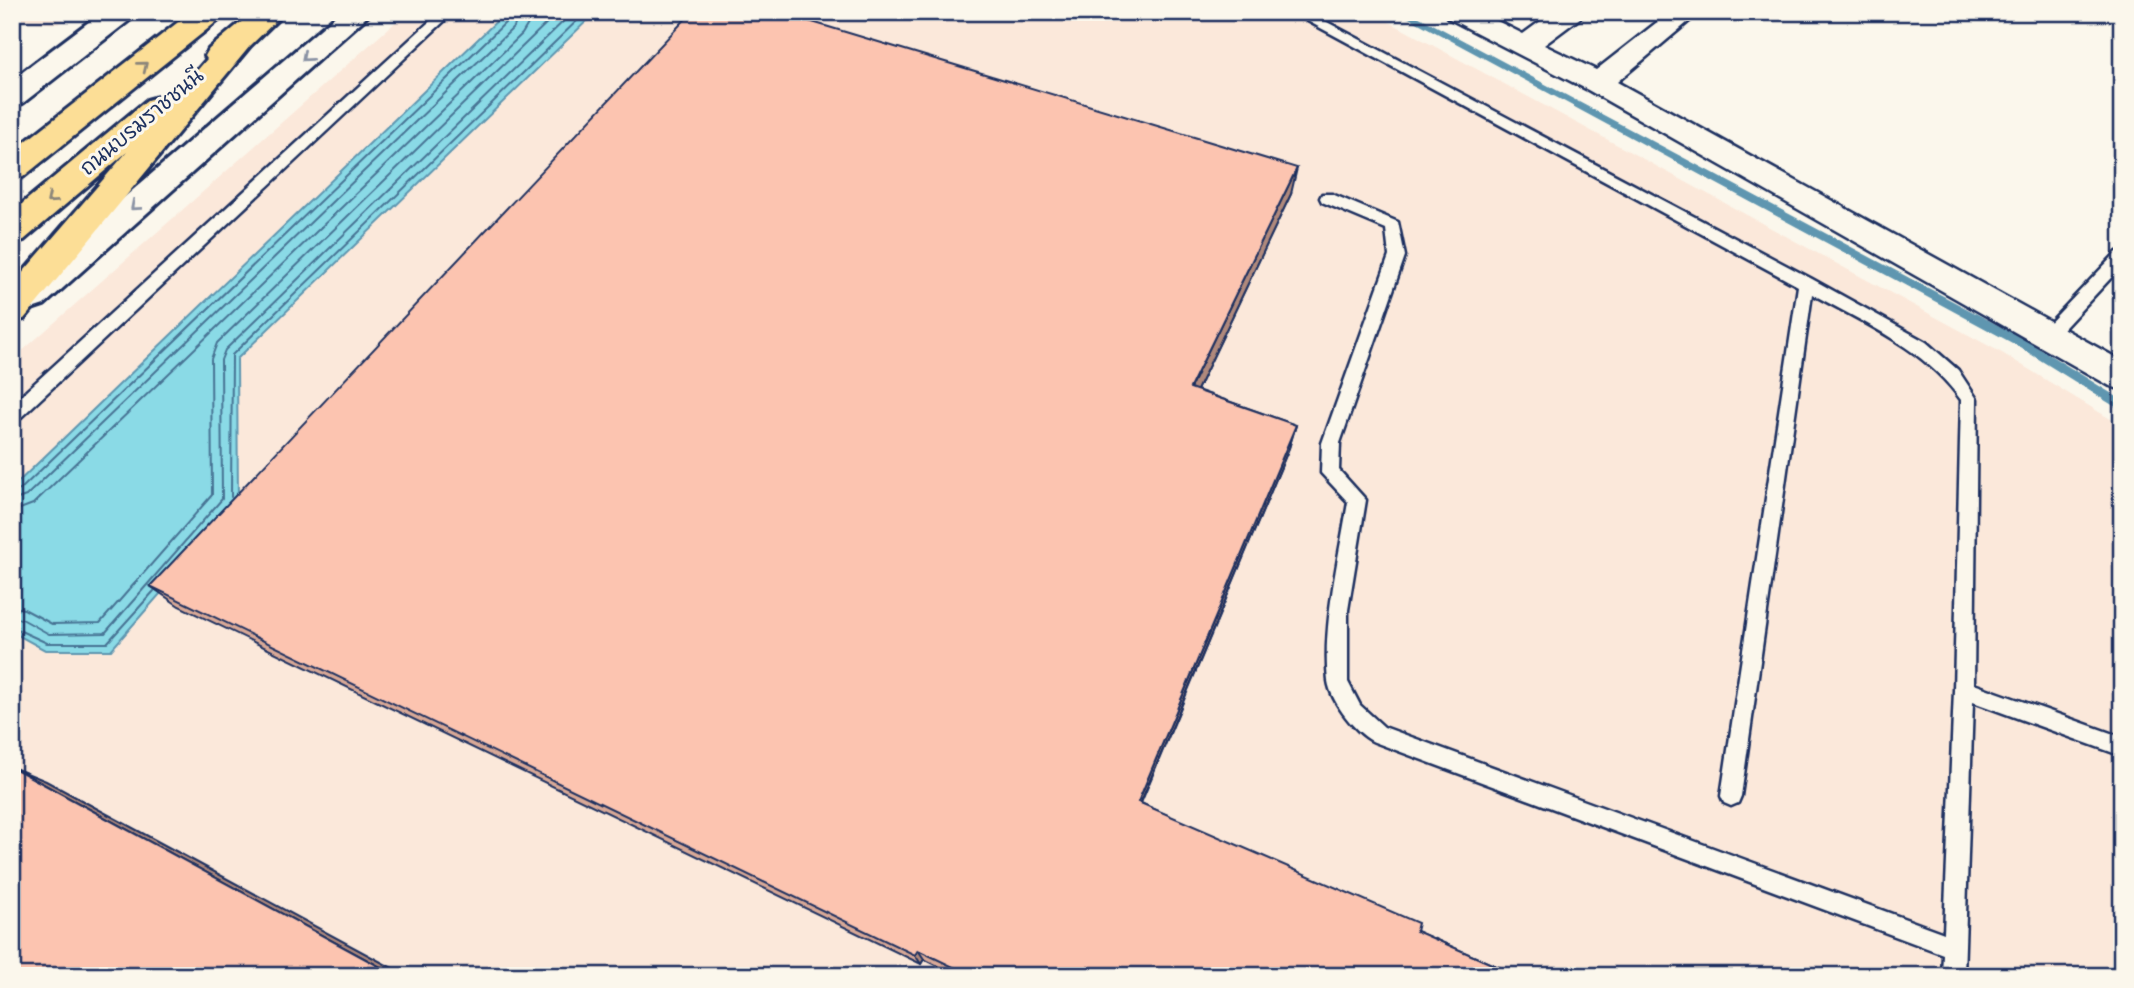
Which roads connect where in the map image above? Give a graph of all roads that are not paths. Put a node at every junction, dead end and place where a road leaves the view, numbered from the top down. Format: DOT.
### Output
graph roads {
  1 [pos="121,12"];
  2 [pos="210,12"];
  3 [pos="271,12"];
  4 [pos="358,12"];
  5 [pos="448,12"];
  6 [pos="1297,12"];
  7 [pos="1457,12"];
  8 [pos="1571,12"];
  9 [pos="1687,12"];
  10 [pos="239,40"];
  11 [pos="1524,46"];
  12 [pos="1598,83"];
  13 [pos="111,92"];
  14 [pos="12,96"];
  15 [pos="12,158"];
  16 [pos="12,169"];
  17 [pos="1327,198"];
  18 [pos="12,231"];
  19 [pos="2122,256"];
  20 [pos="1805,283"];
  21 [pos="12,311"];
  22 [pos="2048,335"];
  23 [pos="2122,377"];
  24 [pos="12,415"];
  25 [pos="1964,691"];
  26 [pos="2122,747"];
  27 [pos="1731,796"];
  28 [pos="1954,947"];
  29 [pos="1953,976"];
  1 -- 14 [label="main road"];
  13 -- 2 [label="highway, ถนนบรมราชชนนี, one-way"];
  3 -- 10 [label="highway, ถนนบรมราชชนนี"];
  4 -- 21 [label="main road, one-way"];
  5 -- 24 [label="lane"];
  6 -- 20 [label="lane"];
  7 -- 11 [label="street"];
  8 -- 11 [label="street"];
  9 -- 12 [label="street"];
  10 -- 18 [label="highway, ถนนบรมราชชนนี, one-way"];
  10 -- 21 [label="highway"];
  11 -- 12 [label="street"];
  12 -- 22 [label="street"];
  13 -- 15 [label="highway"];
  13 -- 16 [label="highway, ถนนบรมราชชนนี"];
  17 -- 28 [label="lane"];
  19 -- 22 [label="lane"];
  20 -- 25 [label="lane"];
  20 -- 27 [label="lane"];
  22 -- 23 [label="street"];
  25 -- 26 [label="lane"];
  25 -- 28 [label="lane"];
  28 -- 29 [label="lane"];
}
